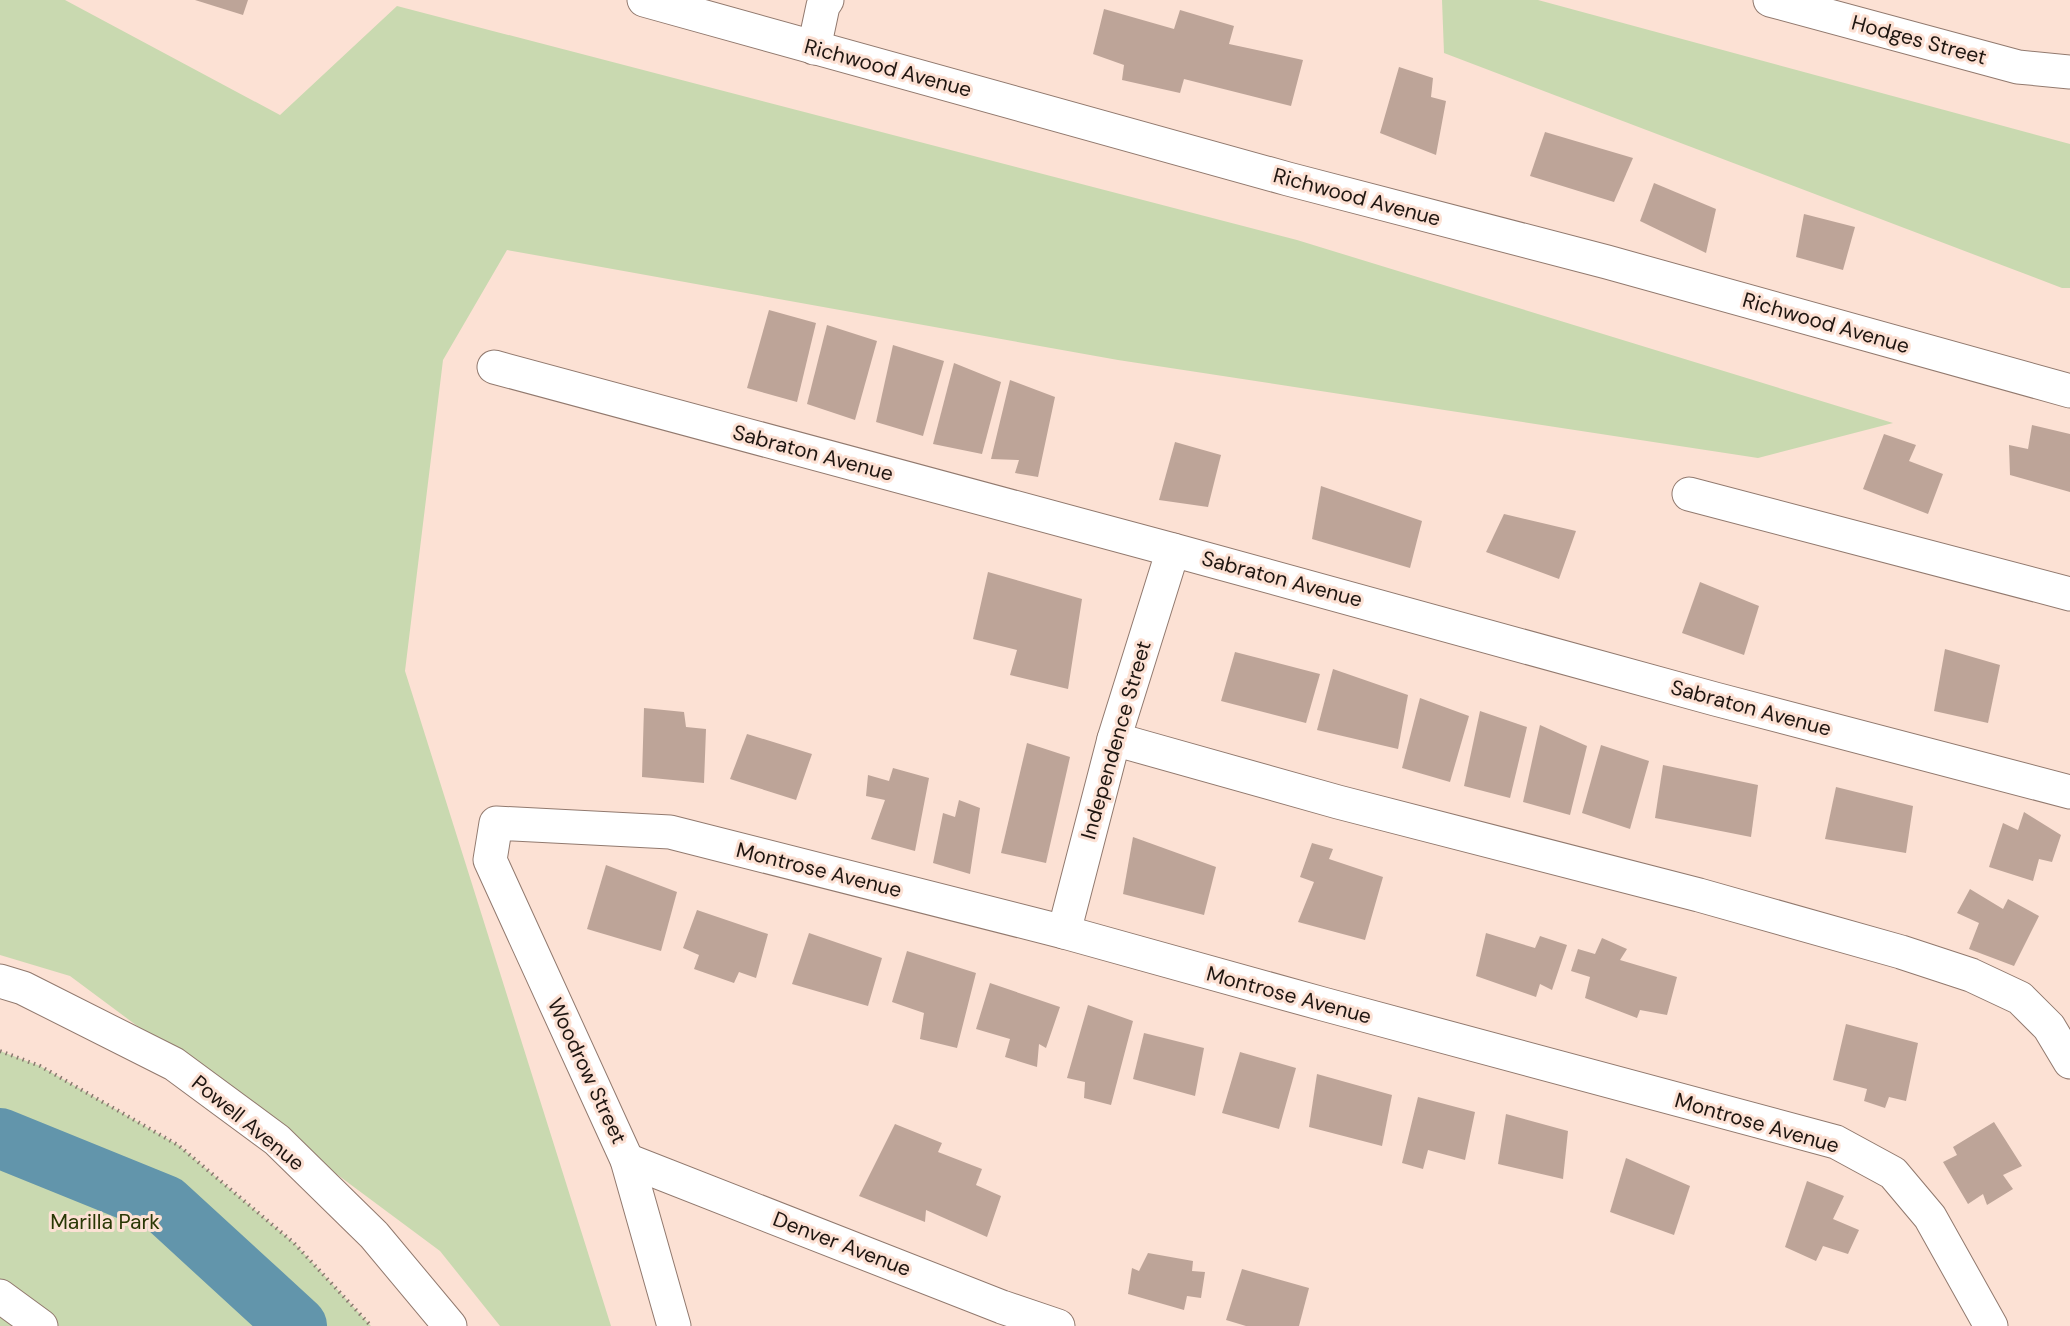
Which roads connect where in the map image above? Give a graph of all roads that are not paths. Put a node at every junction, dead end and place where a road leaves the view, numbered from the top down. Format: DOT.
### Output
graph roads {
  1 [pos="644,0"];
  2 [pos="827,0"];
  3 [pos="1770,0"];
  4 [pos="814,48"];
  5 [pos="2070,72"];
  6 [pos="494,367"];
  7 [pos="2070,391"];
  8 [pos="1689,494"];
  9 [pos="1173,550"];
  10 [pos="2070,594"];
  11 [pos="1114,739"];
  12 [pos="2070,792"];
  13 [pos="496,823"];
  14 [pos="1064,932"];
  15 [pos="0,981"];
  16 [pos="2070,1062"];
  17 [pos="627,1160"];
  18 [pos="0,1296"];
  19 [pos="41,1326"];
  20 [pos="450,1326"];
  21 [pos="674,1326"];
  22 [pos="1058,1326"];
  23 [pos="1991,1326"];
  1 -- 4 [label="street, Richwood Avenue"];
  2 -- 4 [label="street"];
  3 -- 5 [label="street, Hodges Street"];
  4 -- 7 [label="street, Richwood Avenue"];
  6 -- 9 [label="street, Sabraton Avenue"];
  8 -- 10 [label="street"];
  9 -- 11 [label="street, Independence Street"];
  9 -- 12 [label="street, Sabraton Avenue"];
  11 -- 14 [label="street, Independence Street"];
  11 -- 16 [label="street"];
  13 -- 14 [label="street, Montrose Avenue"];
  13 -- 17 [label="street, Woodrow Street"];
  14 -- 23 [label="street, Montrose Avenue"];
  15 -- 20 [label="street, Powell Avenue"];
  17 -- 21 [label="street, Woodrow Street"];
  17 -- 22 [label="street, Denver Avenue"];
  18 -- 19 [label="street"];
}
